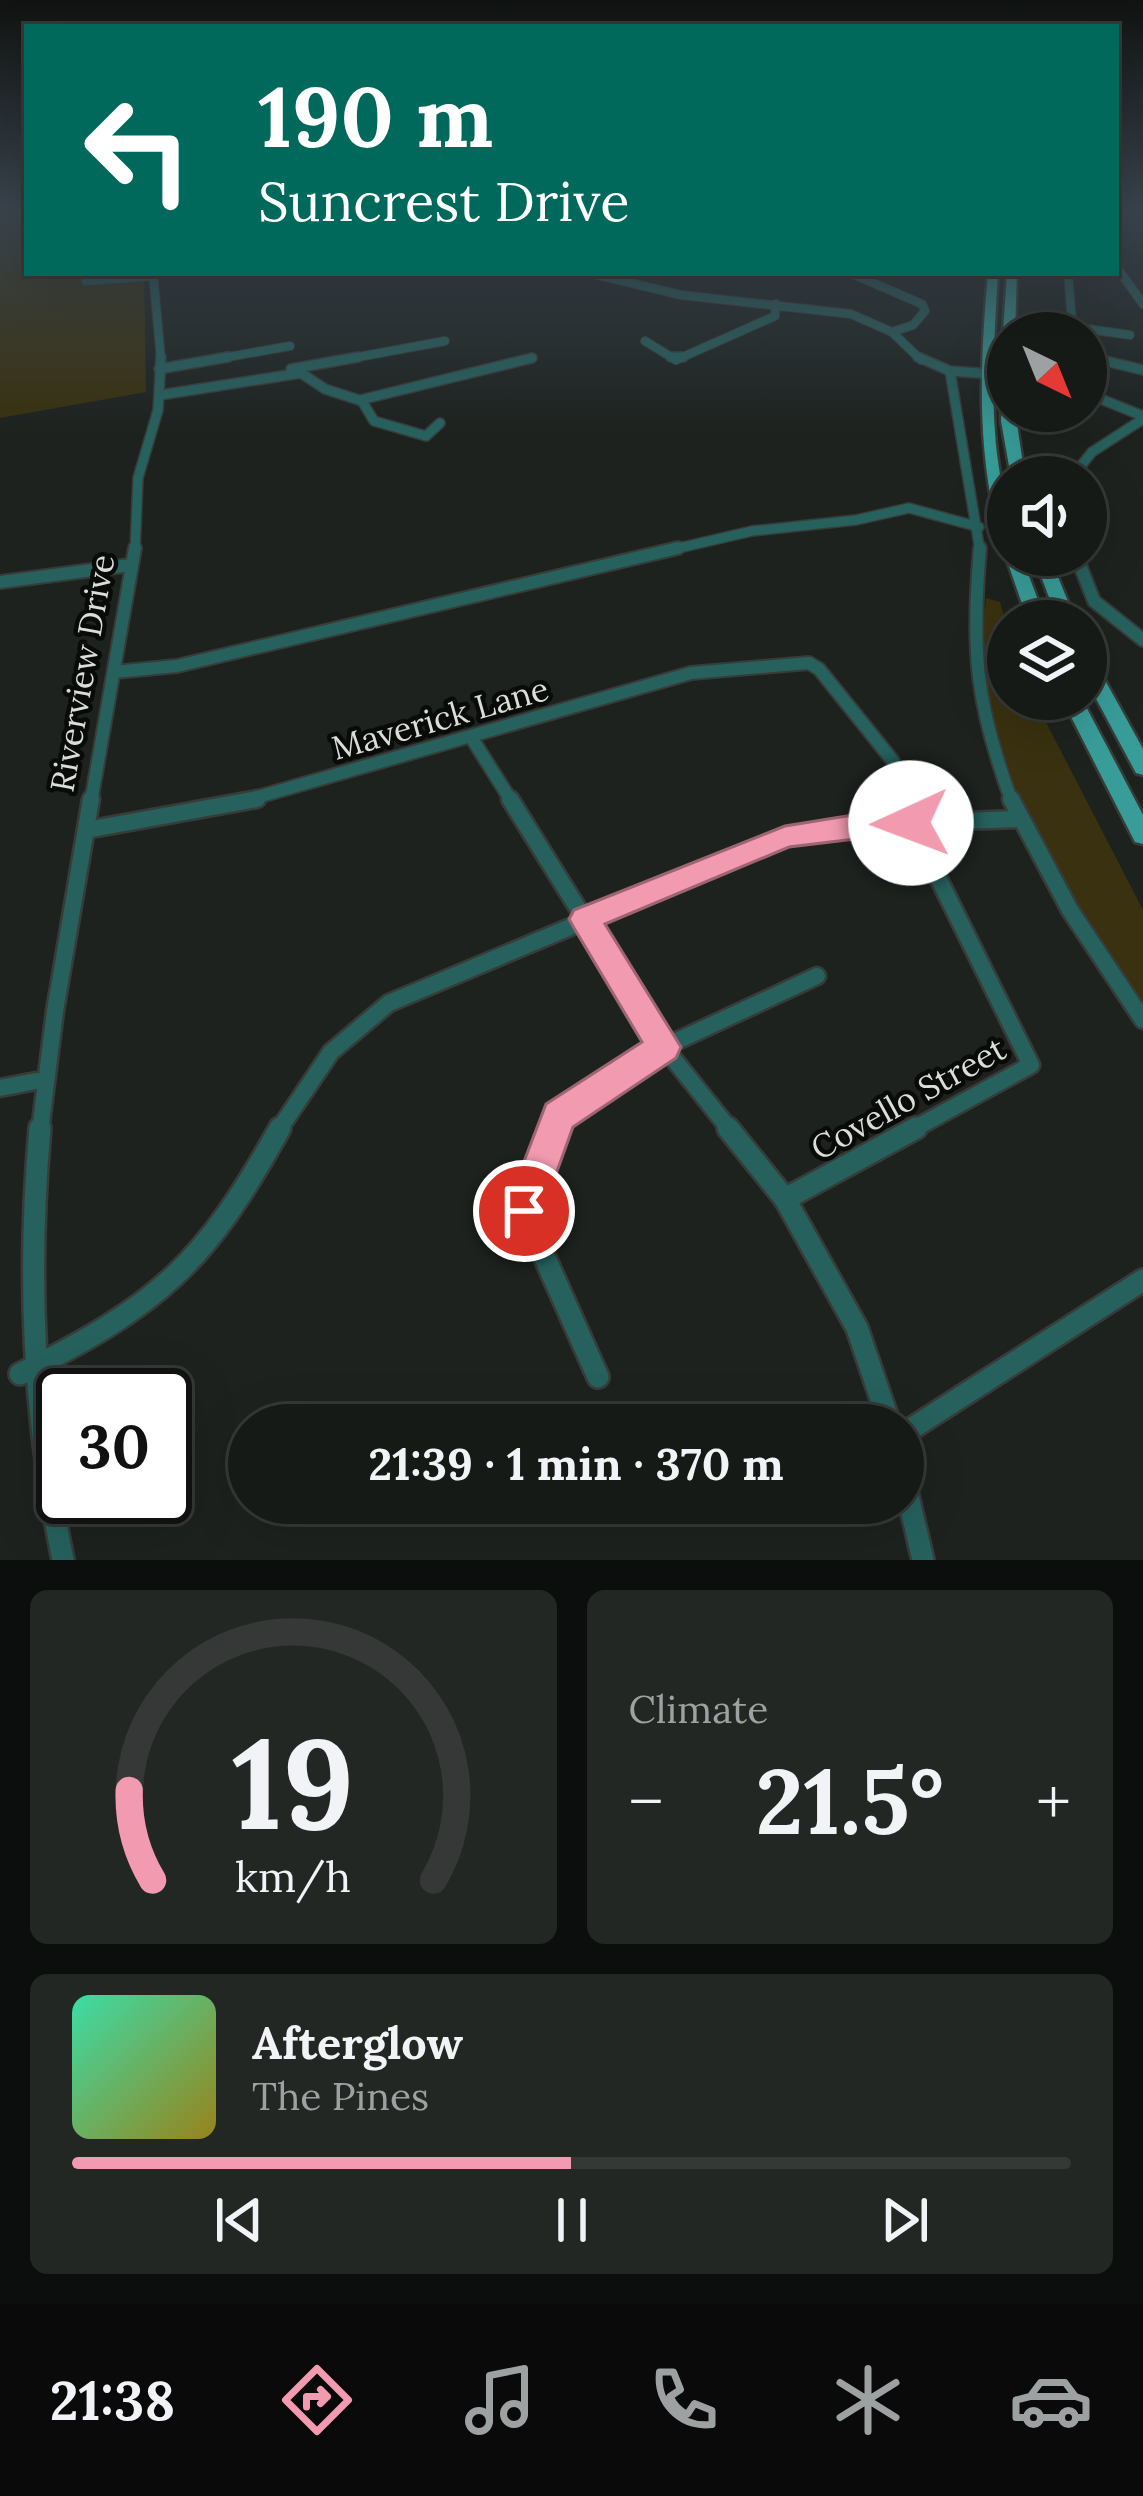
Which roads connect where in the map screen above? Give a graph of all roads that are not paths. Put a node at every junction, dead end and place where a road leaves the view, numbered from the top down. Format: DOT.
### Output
graph roads {
  1 [pos="154,285"];
  2 [pos="636,285"];
  3 [pos="877,285"];
  4 [pos="992,285"];
  5 [pos="776,304"];
  6 [pos="892,332"];
  7 [pos="1107,333"];
  8 [pos="1130,335"];
  9 [pos="445,340"];
  10 [pos="645,341"];
  11 [pos="290,346"];
  12 [pos="532,358"];
  13 [pos="1107,361"];
  14 [pos="159,369"];
  15 [pos="294,370"];
  16 [pos="1143,370"];
  17 [pos="950,371"];
  18 [pos="985,373"];
  19 [pos="160,392"];
  20 [pos="360,400"];
  21 [pos="1107,402"];
  22 [pos="1143,418"];
  23 [pos="440,423"];
  24 [pos="988,456"];
  25 [pos="1090,456"];
  26 [pos="980,527"];
  27 [pos="131,565"];
  28 [pos="1084,576"];
  29 [pos="0,582"];
  30 [pos="1143,640"];
  31 [pos="809,663"];
  32 [pos="113,672"];
  33 [pos="1107,701"];
  34 [pos="1083,720"];
  35 [pos="471,737"];
  36 [pos="1143,768"];
  37 [pos="1018,819"];
  38 [pos="911,823"];
  39 [pos="86,830"];
  40 [pos="1143,836"];
  41 [pos="585,919"];
  42 [pos="817,976"];
  43 [pos="1143,1020"];
  44 [pos="664,1047"];
  45 [pos="36,1081"];
  46 [pos="0,1088"];
  47 [pos="785,1199"];
  48 [pos="16,1207"];
  49 [pos="1143,1280"];
  50 [pos="598,1378"];
  51 [pos="883,1404"];
  52 [pos="924,1421"];
  53 [pos="915,1524"];
  54 [pos="63,1560"];
  55 [pos="923,1560"];
  1 -- 14 [label="street, Riverview Drive"];
  2 -- 5 [label="street"];
  3 -- 6 [label="street"];
  4 -- 18 [label="main road"];
  5 -- 6 [label="street"];
  5 -- 10 [label="street"];
  6 -- 17 [label="street"];
  7 -- 8 [label="street"];
  9 -- 15 [label="street"];
  11 -- 14 [label="street"];
  12 -- 20 [label="street"];
  13 -- 16 [label="street"];
  14 -- 19 [label="street, Riverview Drive"];
  15 -- 19 [label="street"];
  15 -- 20 [label="street"];
  17 -- 18 [label="street"];
  17 -- 26 [label="street"];
  18 -- 24 [label="main road"];
  19 -- 27 [label="street, Riverview Drive"];
  20 -- 23 [label="street"];
  21 -- 22 [label="street"];
  22 -- 25 [label="street"];
  26 -- 32 [label="street"];
  26 -- 37 [label="street"];
  27 -- 29 [label="street"];
  27 -- 32 [label="street, Riverview Drive"];
  28 -- 30 [label="street"];
  31 -- 35 [label="street, Maverick Lane"];
  31 -- 38 [label="street, Covello Street"];
  32 -- 39 [label="street, Riverview Drive"];
  33 -- 36 [label="main road"];
  34 -- 40 [label="main road"];
  35 -- 39 [label="street, Maverick Lane"];
  35 -- 41 [label="street"];
  37 -- 38 [label="street"];
  37 -- 43 [label="street"];
  38 -- 41 [label="street"];
  38 -- 47 [label="street, Covello Street"];
  39 -- 45 [label="street, Riverview Drive"];
  41 -- 44 [label="street"];
  41 -- 54 [label="street"];
  42 -- 44 [label="street"];
  44 -- 47 [label="street"];
  44 -- 50 [label="street"];
  45 -- 46 [label="street"];
  45 -- 48 [label="street, Riverview Drive"];
  47 -- 51 [label="street"];
  49 -- 52 [label="street"];
  53 -- 55 [label="street"];
}
